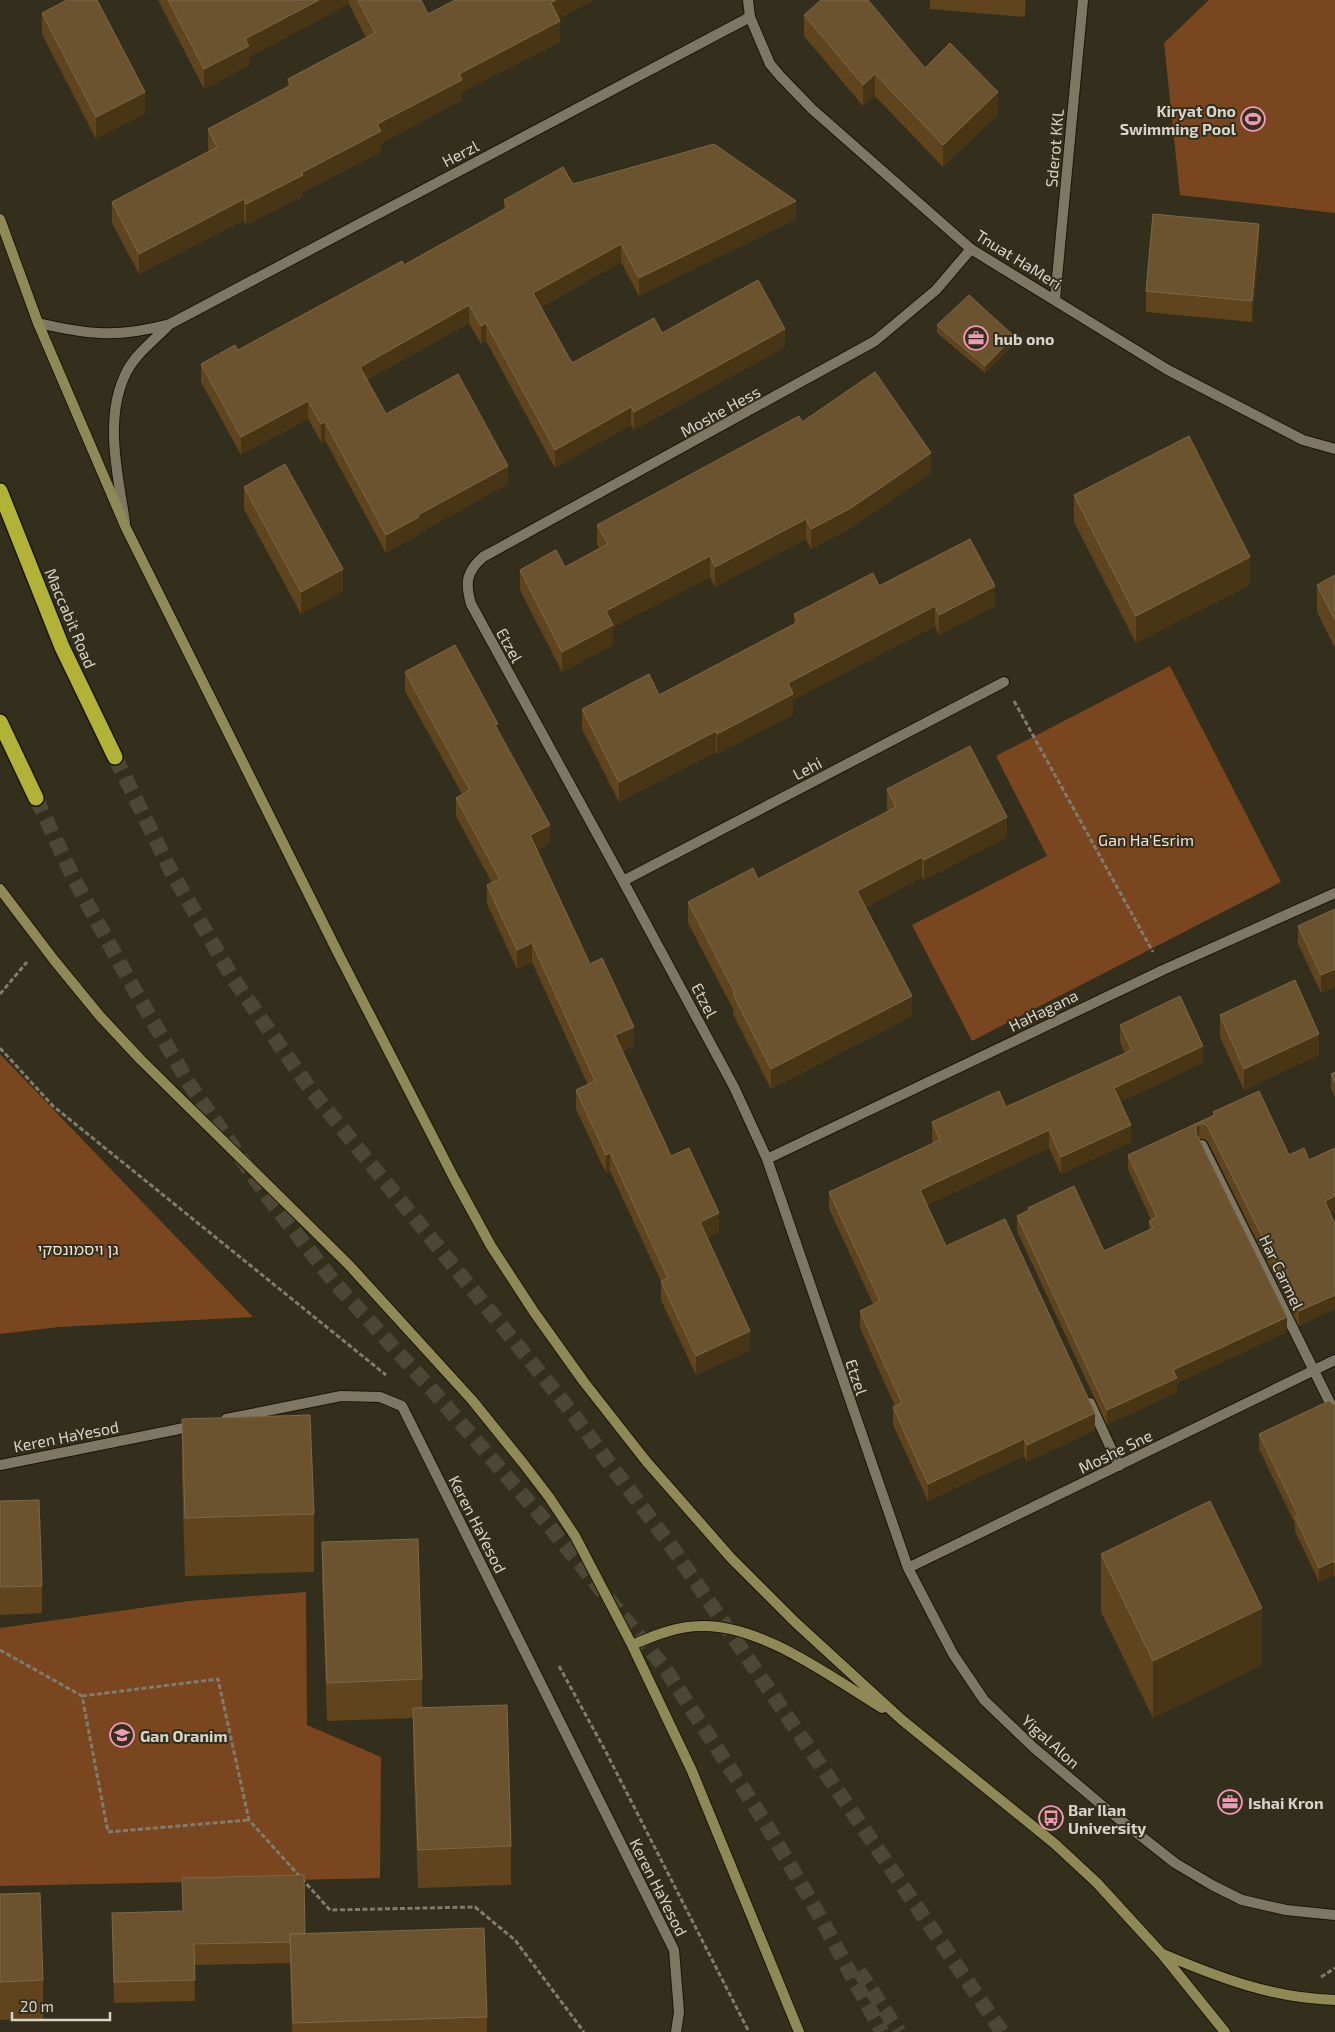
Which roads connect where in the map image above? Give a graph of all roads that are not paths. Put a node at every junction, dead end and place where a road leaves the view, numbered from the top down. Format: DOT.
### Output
graph roads {
  1 [pos="748,0"];
  2 [pos="1084,0"];
  3 [pos="750,17"];
  4 [pos="0,219"];
  5 [pos="971,248"];
  6 [pos="1055,299"];
  7 [pos="38,323"];
  8 [pos="170,324"];
  9 [pos="1335,449"];
  10 [pos="0,492"];
  11 [pos="126,528"];
  12 [pos="468,577"];
  13 [pos="1004,682"];
  14 [pos="0,722"];
  15 [pos="115,757"];
  16 [pos="36,798"];
  17 [pos="624,880"];
  18 [pos="0,889"];
  19 [pos="1335,893"];
  20 [pos="1202,1145"];
  21 [pos="767,1159"];
  22 [pos="1335,1360"];
  23 [pos="1314,1370"];
  24 [pos="1086,1394"];
  25 [pos="1335,1412"];
  26 [pos="870,1460"];
  27 [pos="0,1465"];
  28 [pos="1118,1466"];
  29 [pos="908,1568"];
  30 [pos="632,1646"];
  31 [pos="902,1720"];
  32 [pos="1335,1915"];
  33 [pos="1162,1954"];
  34 [pos="1335,2000"];
  35 [pos="676,2032"];
  36 [pos="799,2032"];
  37 [pos="1225,2032"];
  1 -- 3 [label="street"];
  2 -- 6 [label="street, Sderot KKL"];
  3 -- 5 [label="street, Tnuat HaMeri"];
  3 -- 8 [label="street, Herzl"];
  4 -- 7 [label="main road"];
  5 -- 6 [label="street, Tnuat HaMeri"];
  5 -- 12 [label="street, Moshe Hess"];
  6 -- 9 [label="street, Tnuat HaMeri"];
  7 -- 8 [label="street"];
  7 -- 11 [label="main road"];
  8 -- 11 [label="street"];
  10 -- 15 [label="highway, Maccabit Road"];
  11 -- 31 [label="main road"];
  12 -- 17 [label="street, Etzel"];
  13 -- 17 [label="street, Lehi"];
  14 -- 16 [label="highway"];
  17 -- 21 [label="street, Etzel"];
  18 -- 30 [label="main road"];
  19 -- 21 [label="street, HaHagana"];
  20 -- 23 [label="street, Har Carmel"];
  21 -- 26 [label="street, Etzel"];
  22 -- 23 [label="street, Moshe Sne"];
  23 -- 25 [label="street, Har Carmel"];
  23 -- 28 [label="street, Moshe Sne"];
  24 -- 28 [label="street"];
  26 -- 29 [label="street, Yigal Alon"];
  27 -- 35 [label="street, Keren HaYesod"];
  28 -- 29 [label="street, Moshe Sne"];
  29 -- 32 [label="street, Yigal Alon"];
  30 -- 31 [label="main road"];
  30 -- 36 [label="main road"];
  31 -- 33 [label="main road"];
  33 -- 34 [label="main road"];
  33 -- 37 [label="main road"];
}
